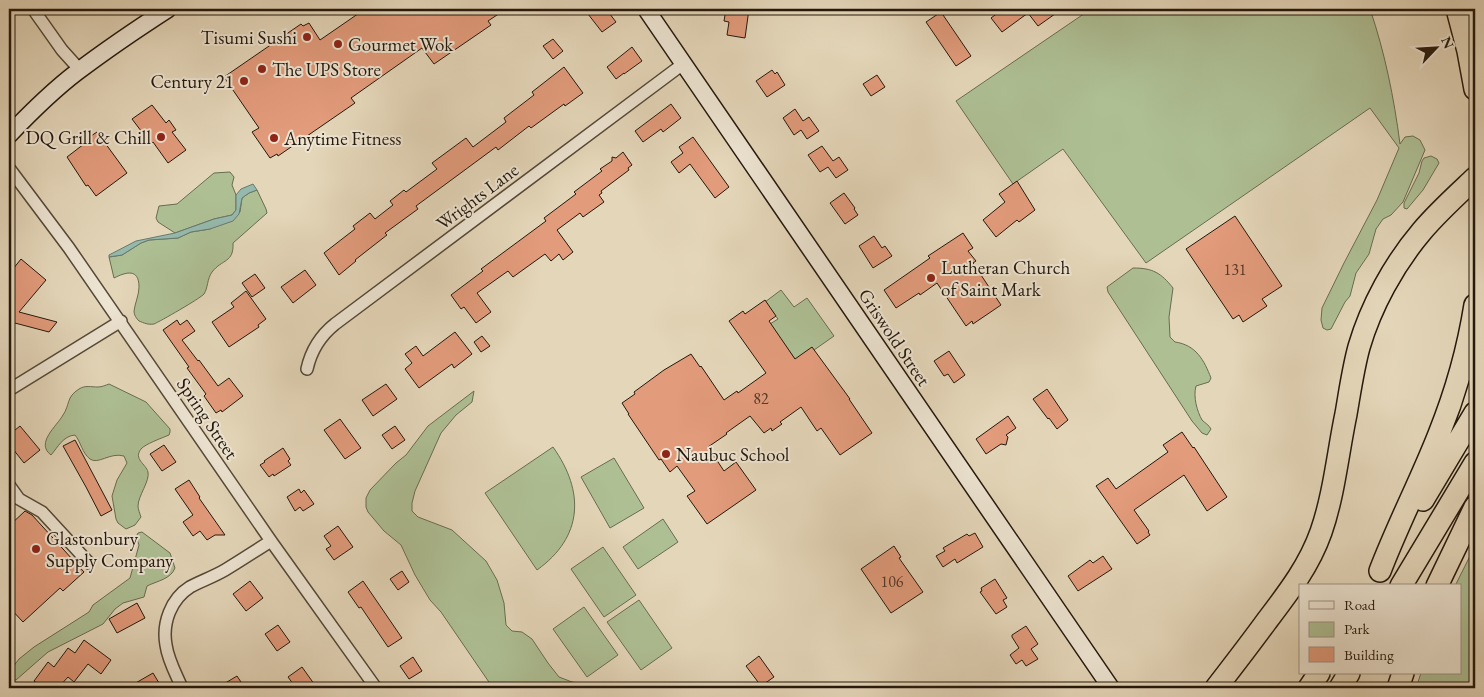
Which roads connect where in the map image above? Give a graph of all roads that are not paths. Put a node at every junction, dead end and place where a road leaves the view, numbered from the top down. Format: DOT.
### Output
graph roads {
  1 [pos="33,9"];
  2 [pos="168,9"];
  3 [pos="646,9"];
  4 [pos="1457,9"];
  5 [pos="684,64"];
  6 [pos="80,70"];
  7 [pos="1475,89"];
  8 [pos="9,135"];
  9 [pos="9,168"];
  10 [pos="1475,178"];
  11 [pos="1475,305"];
  12 [pos="120,321"];
  13 [pos="307,369"];
  14 [pos="9,390"];
  15 [pos="1475,413"];
  16 [pos="1475,463"];
  17 [pos="9,484"];
  18 [pos="1475,507"];
  19 [pos="271,541"];
  20 [pos="88,563"];
  21 [pos="1376,578"];
  22 [pos="1403,584"];
  23 [pos="1438,584"];
  24 [pos="1317,674"];
  25 [pos="1348,674"];
  26 [pos="1403,674"];
  27 [pos="182,688"];
  28 [pos="376,688"];
  29 [pos="1111,688"];
  30 [pos="1216,688"];
  31 [pos="1310,688"];
  32 [pos="1340,688"];
  33 [pos="1398,688"];
  1 -- 6 [label="street"];
  2 -- 6 [label="main road"];
  3 -- 5 [label="main road, Griswold Street"];
  4 -- 7 [label="highway"];
  5 -- 13 [label="street, Wrights Lane"];
  5 -- 29 [label="main road, Griswold Street"];
  6 -- 8 [label="main road"];
  9 -- 12 [label="street, Spring Street"];
  10 -- 30 [label="highway"];
  11 -- 21 [label="highway"];
  12 -- 14 [label="street"];
  12 -- 19 [label="street, Spring Street"];
  15 -- 21 [label="highway"];
  16 -- 22 [label="highway"];
  17 -- 20 [label="street"];
  18 -- 23 [label="highway"];
  19 -- 27 [label="street"];
  19 -- 28 [label="street, Spring Street"];
  24 -- 31 [label="highway"];
  25 -- 32 [label="highway"];
  26 -- 33 [label="highway"];
}
